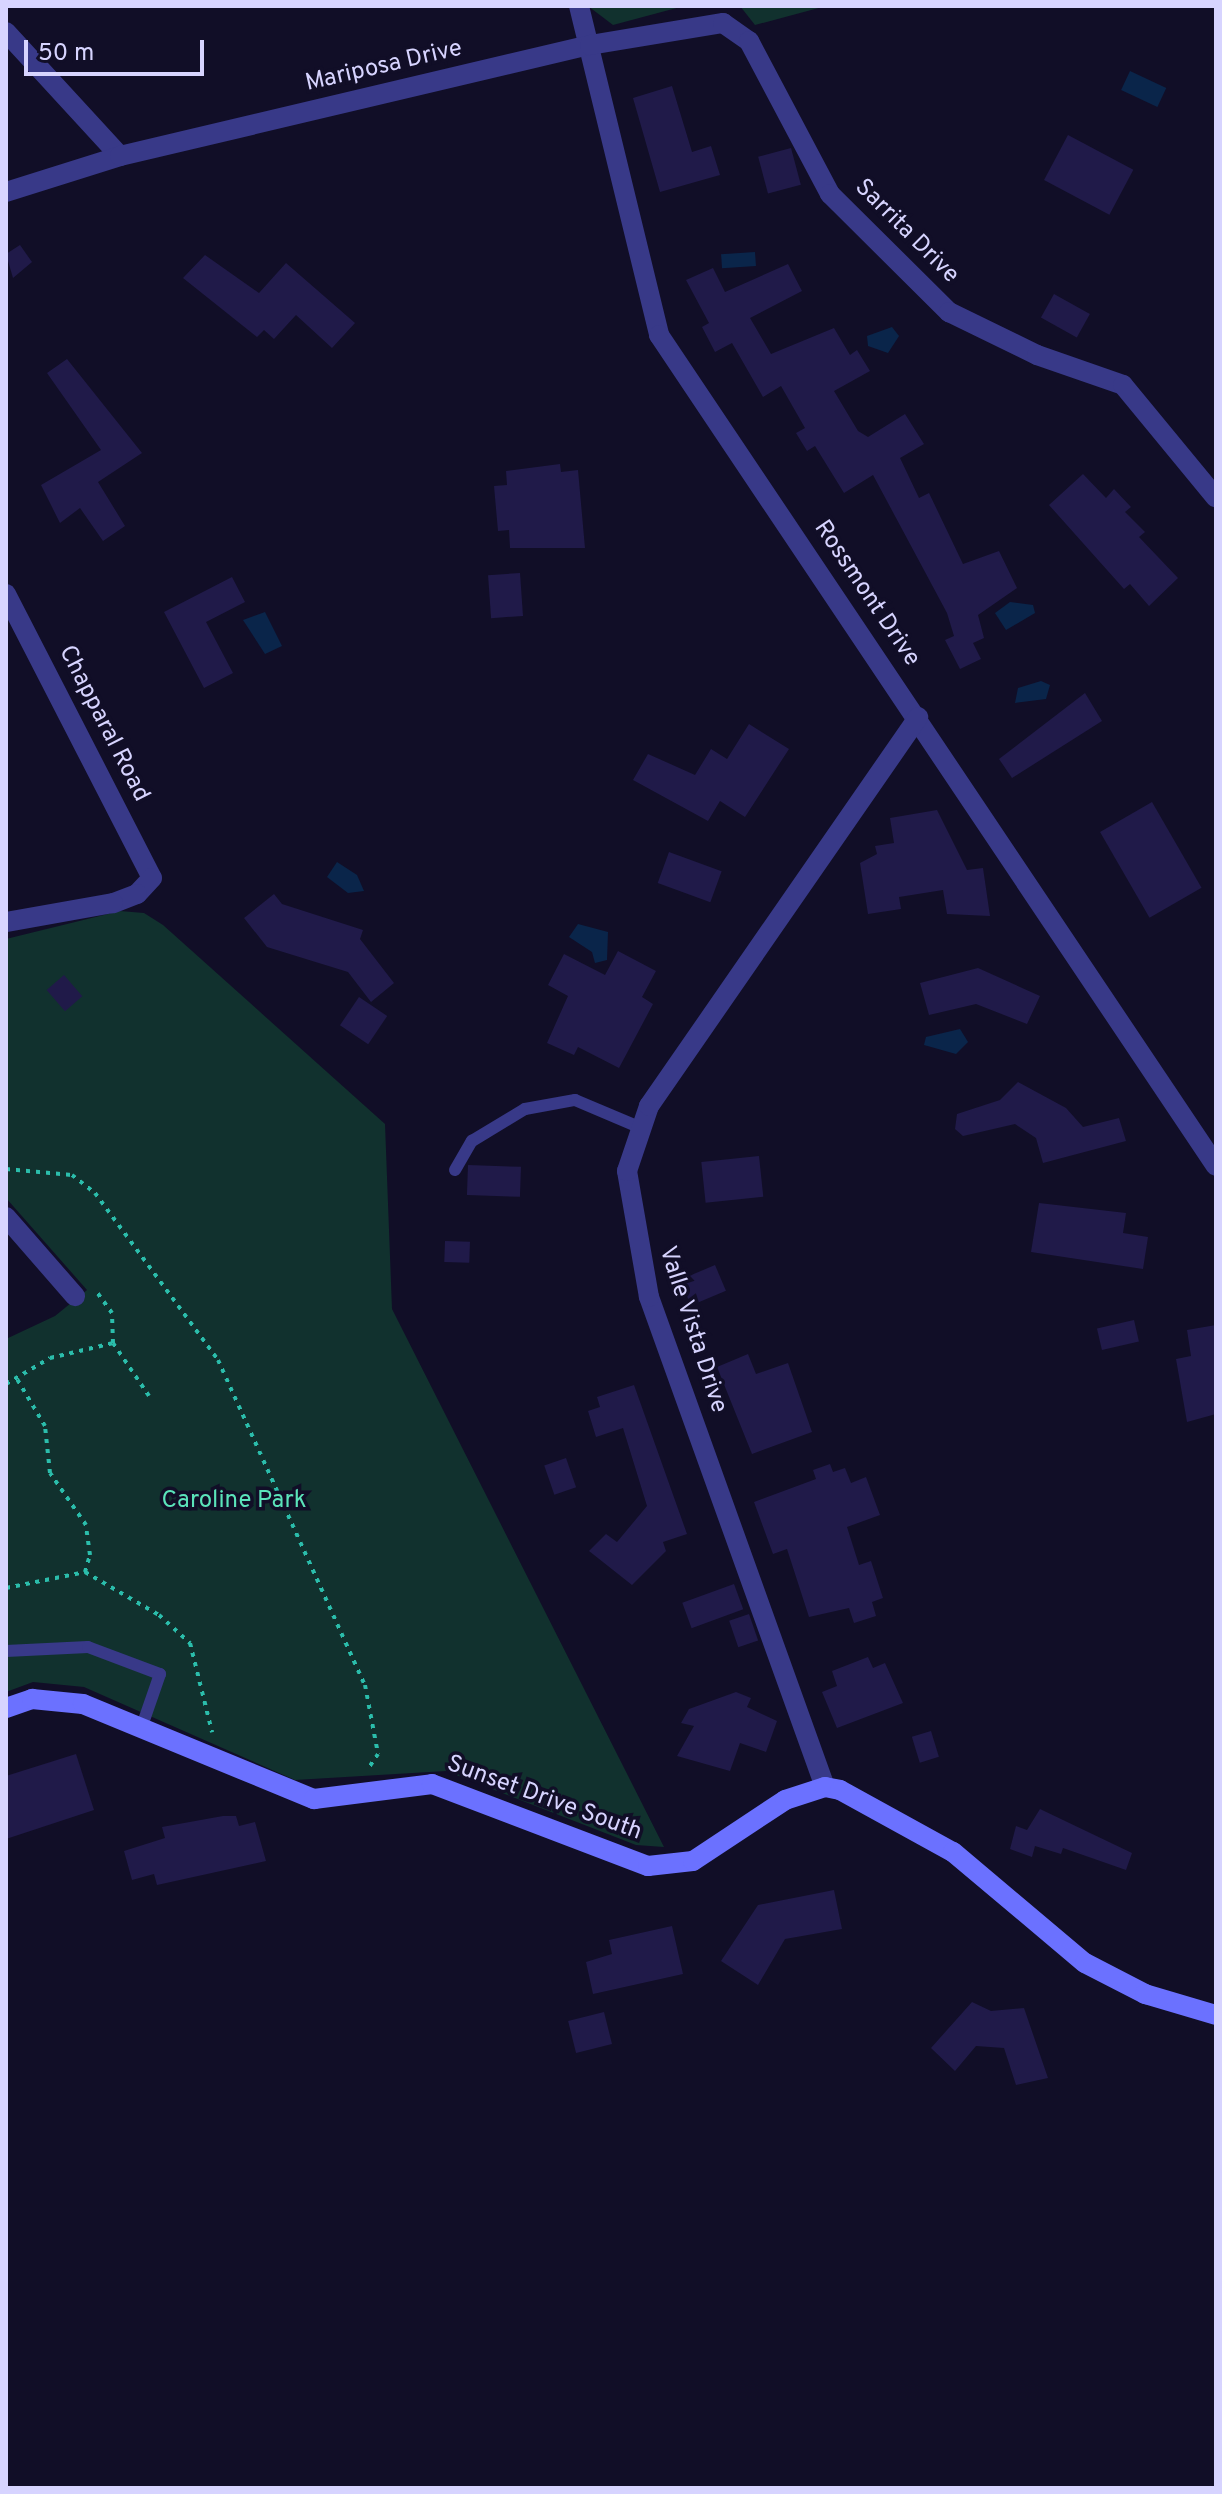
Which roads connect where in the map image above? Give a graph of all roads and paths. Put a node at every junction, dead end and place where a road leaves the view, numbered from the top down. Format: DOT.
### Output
graph roads {
  1 [pos="579,6"];
  2 [pos="6,32"];
  3 [pos="590,45"];
  4 [pos="120,156"];
  5 [pos="6,192"];
  6 [pos="1216,498"];
  7 [pos="6,594"];
  8 [pos="918,717"];
  9 [pos="6,922"];
  10 [pos="639,1127"];
  11 [pos="1216,1166"];
  12 [pos="6,1169"];
  13 [pos="455,1170"];
  14 [pos="6,1217"];
  15 [pos="75,1296"];
  16 [pos="113,1343"];
  17 [pos="17,1379"];
  18 [pos="6,1384"];
  19 [pos="149,1396"];
  20 [pos="85,1572"];
  21 [pos="6,1588"];
  22 [pos="6,1651"];
  23 [pos="6,1708"];
  24 [pos="141,1729"];
  25 [pos="217,1737"];
  26 [pos="362,1772"];
  27 [pos="825,1787"];
  28 [pos="1216,2015"];
  1 -- 3 [label="street, Rossmont Drive"];
  2 -- 4 [label="street"];
  3 -- 4 [label="street, Mariposa Drive"];
  3 -- 6 [label="street, Sarrita Drive"];
  3 -- 8 [label="street, Rossmont Drive"];
  4 -- 5 [label="street, Mariposa Drive"];
  7 -- 9 [label="street, Chapparal Road"];
  8 -- 10 [label="street, Valle Vista Drive"];
  8 -- 11 [label="street, Rossmont Drive"];
  10 -- 13 [label="lane"];
  10 -- 27 [label="street, Valle Vista Drive"];
  12 -- 26 [label="path"];
  14 -- 15 [label="street"];
  15 -- 16 [label="path"];
  16 -- 17 [label="path"];
  16 -- 19 [label="path"];
  17 -- 18 [label="path"];
  17 -- 20 [label="path"];
  20 -- 21 [label="path"];
  20 -- 25 [label="path"];
  22 -- 24 [label="lane"];
  23 -- 24 [label="street, Sunset Drive South"];
  24 -- 27 [label="street, Sunset Drive South"];
  27 -- 28 [label="street"];
}
